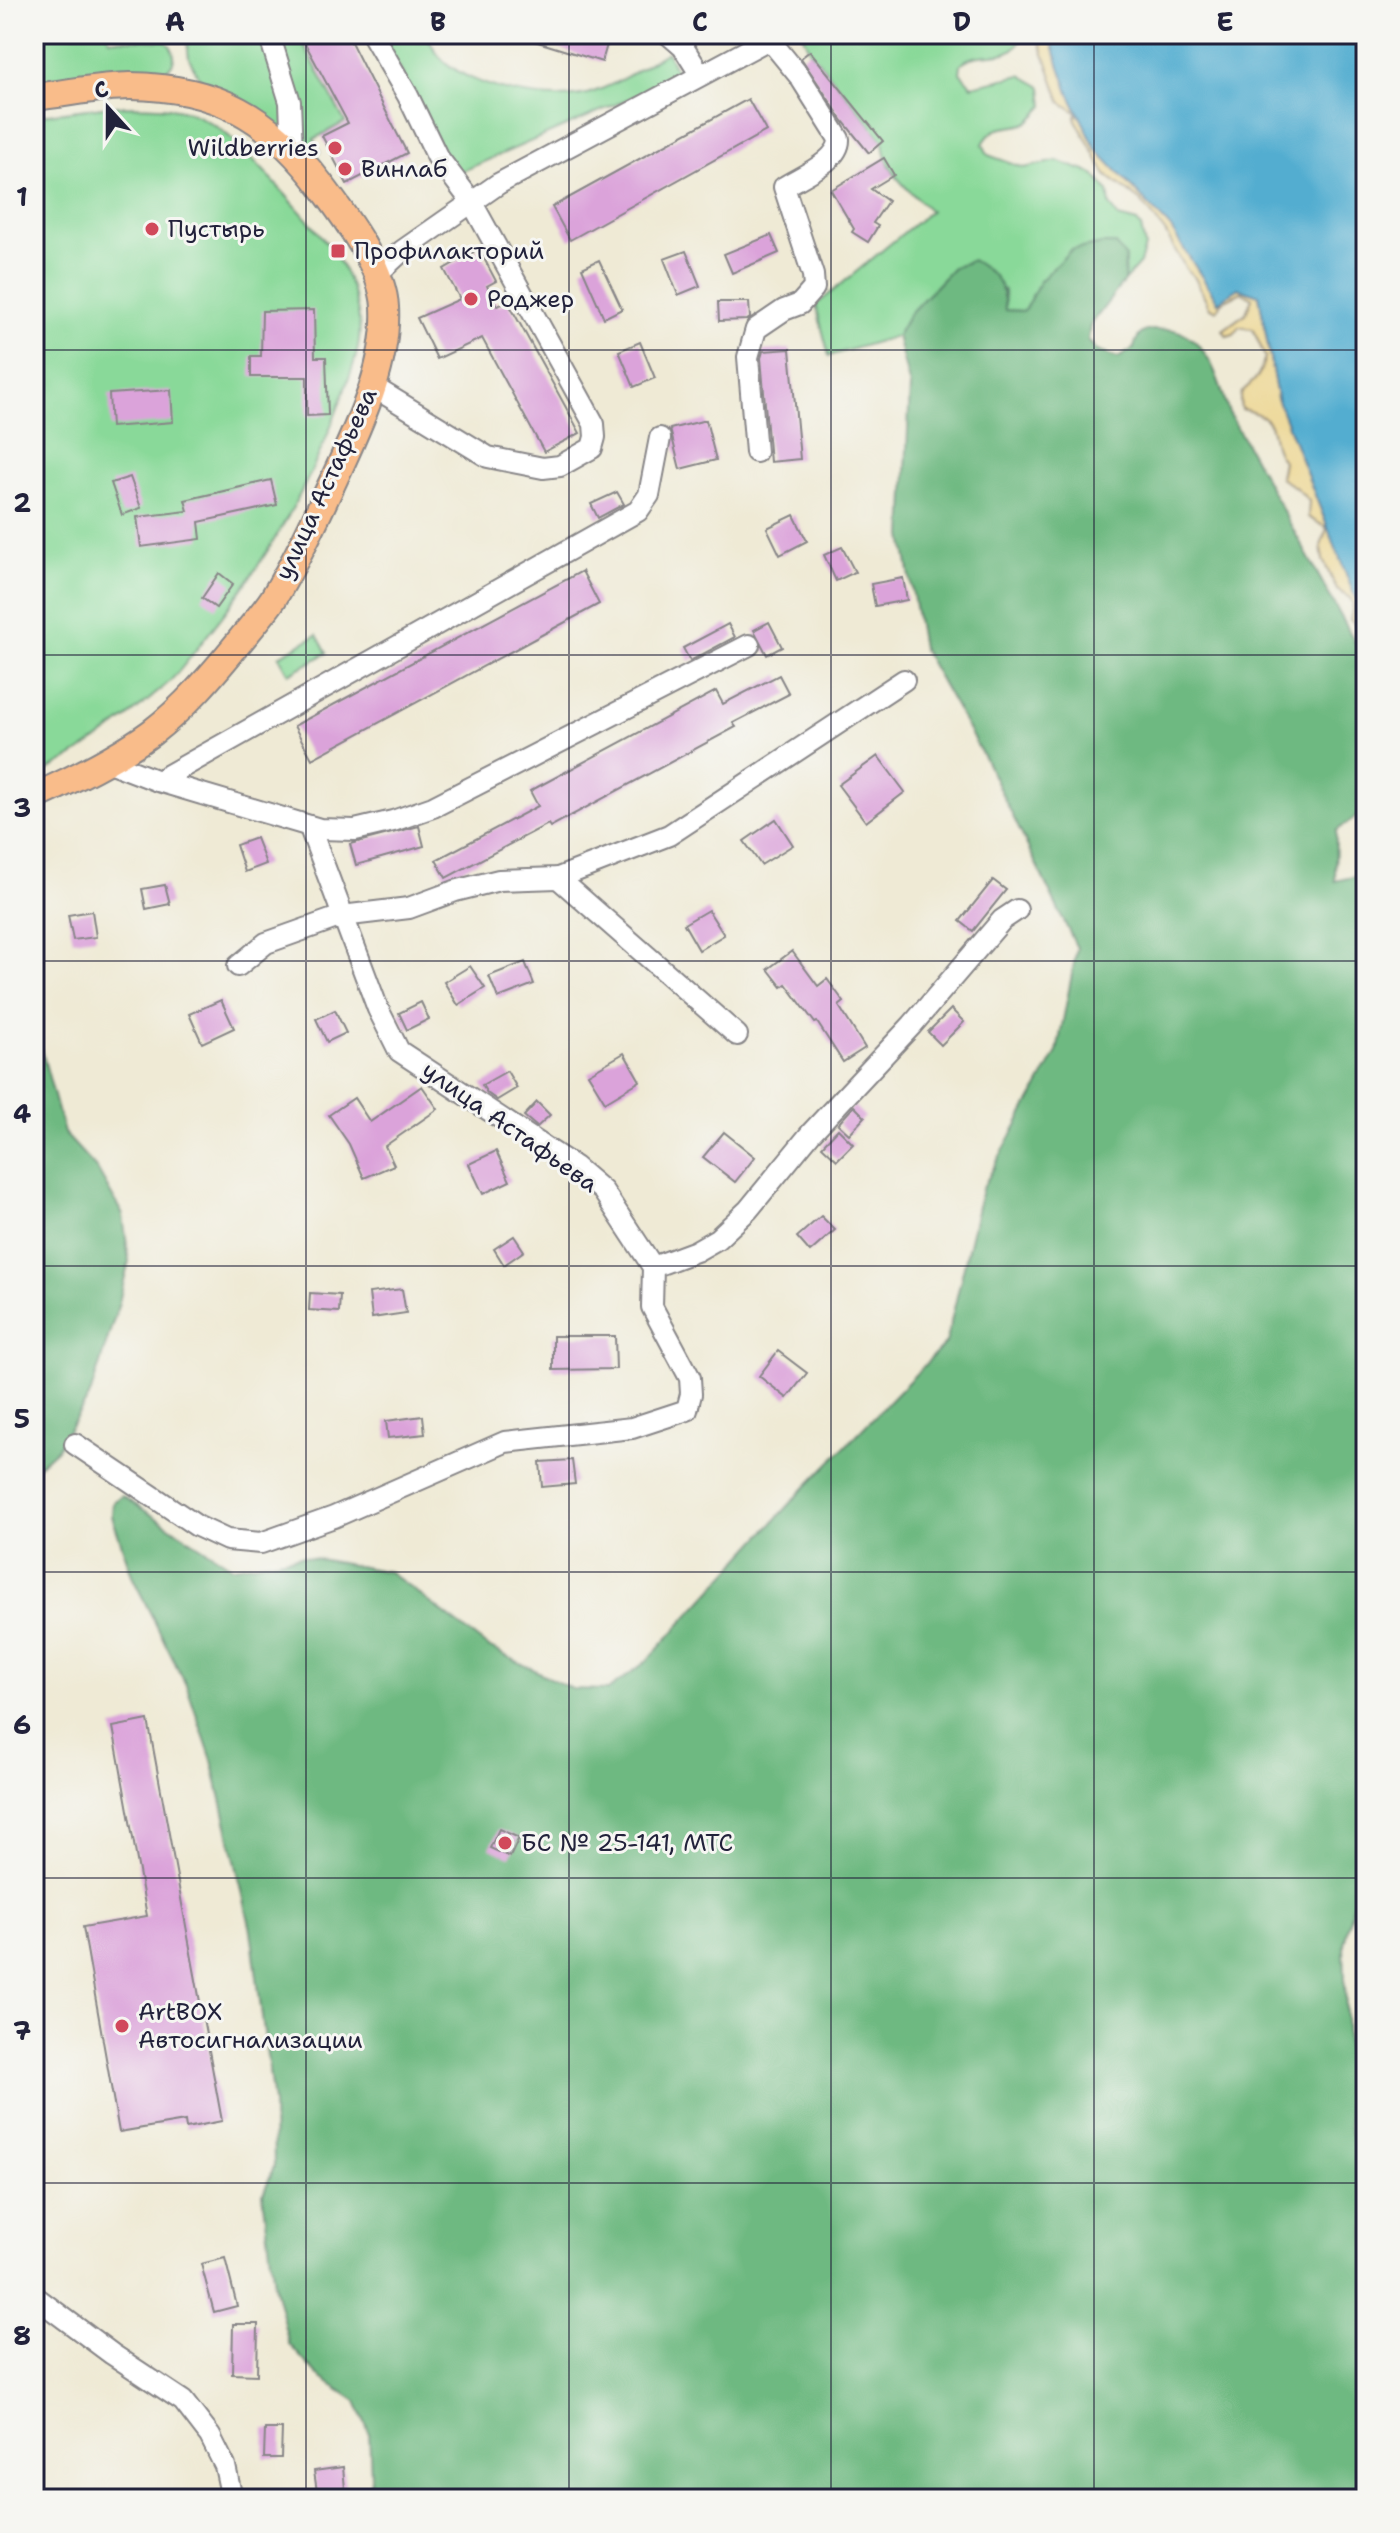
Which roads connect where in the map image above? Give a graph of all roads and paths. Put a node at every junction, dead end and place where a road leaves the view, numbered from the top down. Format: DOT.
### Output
graph roads {
  1 [pos="269,34"];
  2 [pos="372,34"];
  3 [pos="668,34"];
  4 [pos="750,41"];
  5 [pos="700,74"];
  6 [pos="34,97"];
  7 [pos="292,152"];
  8 [pos="471,201"];
  9 [pos="376,275"];
  10 [pos="372,386"];
  11 [pos="660,438"];
  12 [pos="756,452"];
  13 [pos="749,645"];
  14 [pos="904,680"];
  15 [pos="106,761"];
  16 [pos="158,781"];
  17 [pos="34,797"];
  18 [pos="310,828"];
  19 [pos="558,878"];
  20 [pos="1017,910"];
  21 [pos="342,916"];
  22 [pos="238,966"];
  23 [pos="737,1035"];
  24 [pos="653,1267"];
  25 [pos="75,1444"];
  26 [pos="34,2296"];
  27 [pos="232,2499"];
  1 -- 7 [label="street"];
  2 -- 8 [label="street"];
  3 -- 5 [label="street"];
  4 -- 5 [label="street"];
  4 -- 12 [label="street"];
  5 -- 8 [label="street"];
  6 -- 7 [label="main road, улица Астафьева"];
  7 -- 9 [label="main road, улица Астафьева"];
  8 -- 9 [label="street"];
  8 -- 10 [label="street"];
  9 -- 10 [label="main road, улица Астафьева"];
  10 -- 15 [label="main road, улица Астафьева"];
  11 -- 16 [label="street"];
  13 -- 18 [label="street"];
  14 -- 19 [label="street"];
  15 -- 16 [label="street"];
  15 -- 17 [label="main road, улица Астафьева"];
  16 -- 18 [label="street"];
  18 -- 21 [label="street, улица Астафьева"];
  19 -- 21 [label="street"];
  19 -- 23 [label="street"];
  20 -- 24 [label="street"];
  21 -- 22 [label="street"];
  21 -- 24 [label="street, улица Астафьева"];
  24 -- 25 [label="street"];
  26 -- 27 [label="street"];
}
